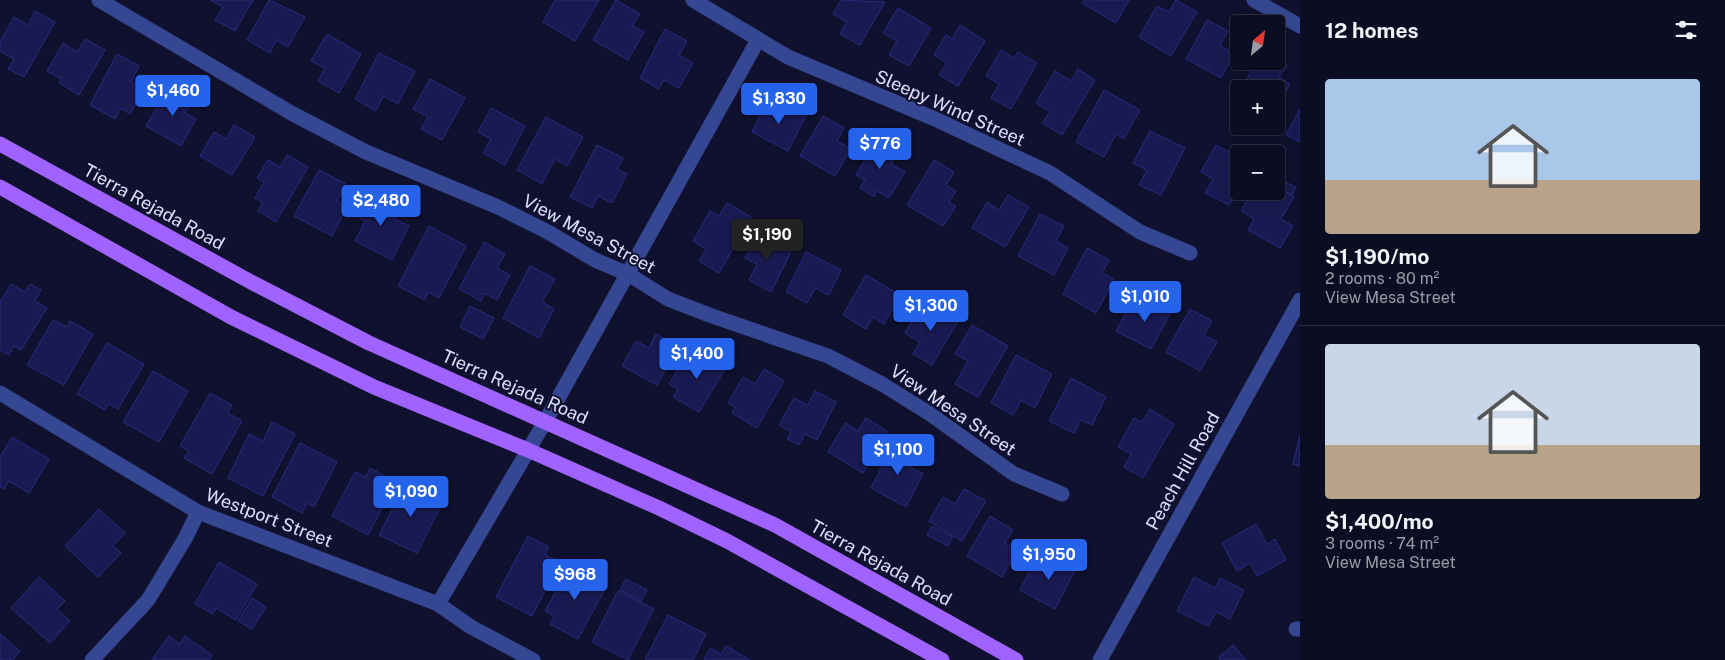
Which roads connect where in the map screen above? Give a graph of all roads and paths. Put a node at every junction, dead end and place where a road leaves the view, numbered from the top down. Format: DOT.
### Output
graph roads {
  1 [pos="99,0"];
  2 [pos="692,0"];
  3 [pos="1254,0"];
  4 [pos="1300,26"];
  5 [pos="758,40"];
  6 [pos="0,144"];
  7 [pos="0,187"];
  8 [pos="1190,253"];
  9 [pos="628,274"];
  10 [pos="1300,300"];
  11 [pos="0,393"];
  12 [pos="546,420"];
  13 [pos="528,450"];
  14 [pos="1062,494"];
  15 [pos="198,512"];
  16 [pos="438,604"];
  17 [pos="92,660"];
  18 [pos="533,660"];
  19 [pos="942,660"];
  20 [pos="1016,660"];
  21 [pos="1100,660"];
  1 -- 9 [label="street, View Mesa Street"];
  2 -- 5 [label="street, Sleepy Wind Street"];
  3 -- 4 [label="street"];
  5 -- 8 [label="street, Sleepy Wind Street"];
  5 -- 9 [label="street"];
  6 -- 12 [label="main road, Tierra Rejada Road"];
  7 -- 13 [label="main road"];
  9 -- 12 [label="street"];
  9 -- 14 [label="street, View Mesa Street"];
  10 -- 21 [label="street, Peach Hill Road"];
  11 -- 15 [label="street, Westport Street"];
  12 -- 13 [label="street"];
  12 -- 20 [label="main road, Tierra Rejada Road"];
  13 -- 16 [label="street"];
  13 -- 19 [label="main road"];
  15 -- 16 [label="street, Westport Street"];
  15 -- 17 [label="street"];
  16 -- 18 [label="street, Westport Street"];
}
